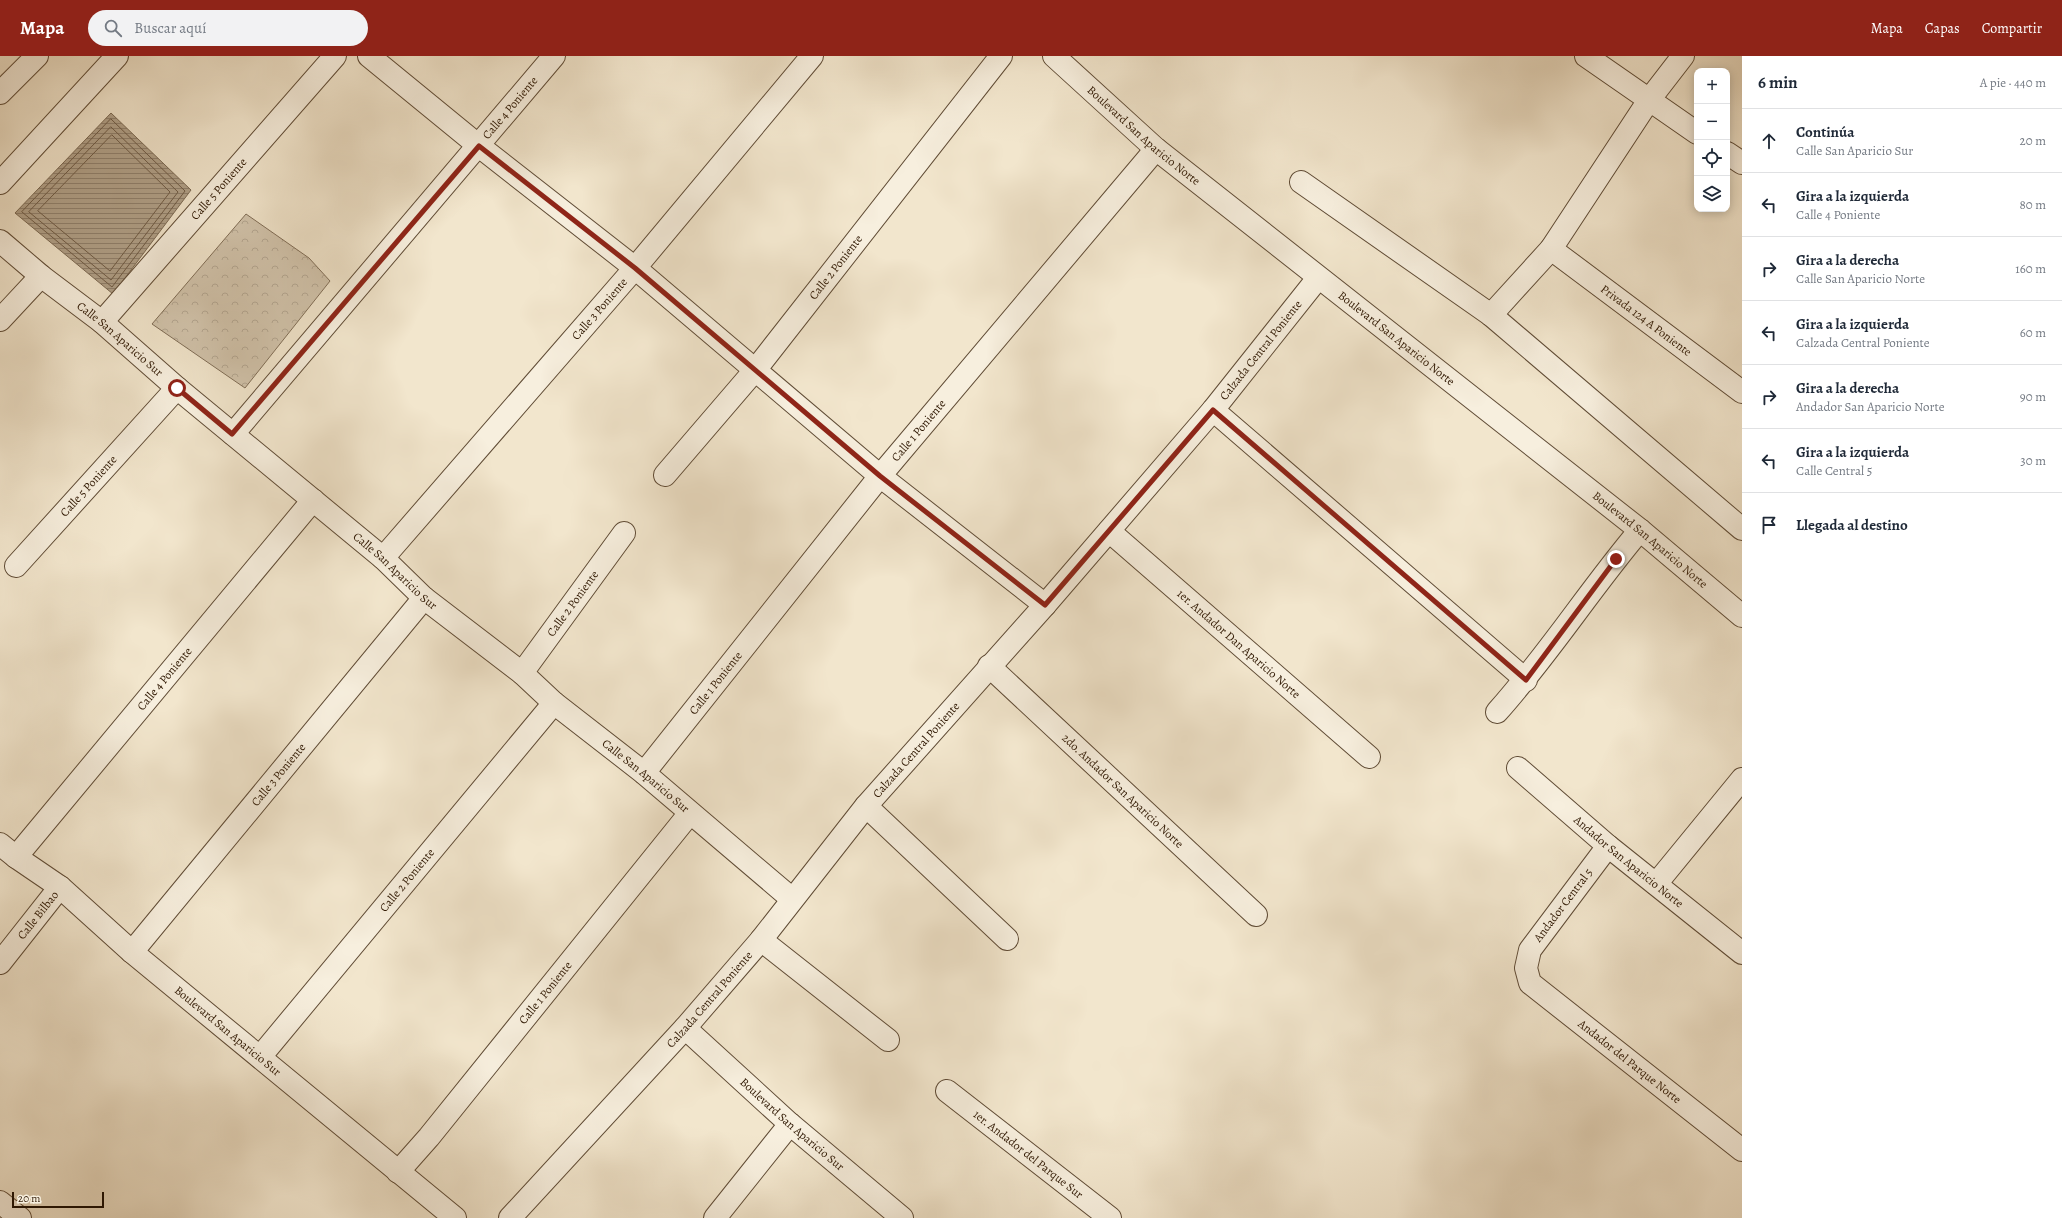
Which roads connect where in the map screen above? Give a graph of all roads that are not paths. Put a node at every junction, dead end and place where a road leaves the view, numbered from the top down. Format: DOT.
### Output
graph roads {
  1 [pos="37,56"];
  2 [pos="117,56"];
  3 [pos="335,56"];
  4 [pos="369,56"];
  5 [pos="554,56"];
  6 [pos="812,56"];
  7 [pos="1001,56"];
  8 [pos="1054,56"];
  9 [pos="1586,56"];
  10 [pos="1684,56"];
  11 [pos="0,93"];
  12 [pos="1649,100"];
  13 [pos="1694,130"];
  14 [pos="479,146"];
  15 [pos="1156,149"];
  16 [pos="1730,155"];
  17 [pos="1742,163"];
  18 [pos="1301,182"];
  19 [pos="0,183"];
  20 [pos="0,241"];
  21 [pos="1551,249"];
  22 [pos="635,268"];
  23 [pos="41,276"];
  24 [pos="1318,278"];
  25 [pos="1491,315"];
  26 [pos="0,320"];
  27 [pos="102,322"];
  28 [pos="756,369"];
  29 [pos="177,388"];
  30 [pos="1742,392"];
  31 [pos="1213,410"];
  32 [pos="232,434"];
  33 [pos="665,475"];
  34 [pos="880,476"];
  35 [pos="313,500"];
  36 [pos="1742,529"];
  37 [pos="1640,530"];
  38 [pos="1108,531"];
  39 [pos="624,534"];
  40 [pos="383,558"];
  41 [pos="16,566"];
  42 [pos="424,598"];
  43 [pos="1045,605"];
  44 [pos="1742,616"];
  45 [pos="989,666"];
  46 [pos="522,673"];
  47 [pos="1526,680"];
  48 [pos="554,703"];
  49 [pos="1497,712"];
  50 [pos="1368,757"];
  51 [pos="1518,768"];
  52 [pos="644,774"];
  53 [pos="1742,780"];
  54 [pos="866,806"];
  55 [pos="690,812"];
  56 [pos="1608,846"];
  57 [pos="8,851"];
  58 [pos="1656,884"];
  59 [pos="60,887"];
  60 [pos="792,899"];
  61 [pos="1256,914"];
  62 [pos="1007,939"];
  63 [pos="761,940"];
  64 [pos="132,952"];
  65 [pos="1742,953"];
  66 [pos="0,963"];
  67 [pos="1526,968"];
  68 [pos="684,1028"];
  69 [pos="888,1040"];
  70 [pos="260,1057"];
  71 [pos="947,1091"];
  72 [pos="790,1124"];
  73 [pos="1742,1150"];
  74 [pos="398,1172"];
  75 [pos="0,1202"];
  76 [pos="20,1218"];
  77 [pos="455,1218"];
  78 [pos="510,1218"];
  79 [pos="715,1218"];
  80 [pos="902,1218"];
  81 [pos="1110,1218"];
  1 -- 11 [label="street"];
  2 -- 19 [label="street"];
  3 -- 27 [label="street, Calle 5 Poniente"];
  4 -- 14 [label="street"];
  5 -- 14 [label="street, Calle 4 Poniente"];
  6 -- 22 [label="street, Calle 3 Poniente"];
  7 -- 28 [label="street, Calle 2 Poniente"];
  8 -- 15 [label="street, Boulevard San Aparicio Norte"];
  9 -- 12 [label="street"];
  10 -- 12 [label="street"];
  12 -- 13 [label="street"];
  12 -- 21 [label="street"];
  14 -- 22 [label="street"];
  14 -- 32 [label="street, Calle 4 Poniente"];
  15 -- 24 [label="street, Boulevard San Aparicio Norte"];
  15 -- 34 [label="street, Calle 1 Poniente"];
  16 -- 17 [label="street"];
  18 -- 25 [label="street"];
  20 -- 23 [label="street, Calle San Aparicio Sur"];
  21 -- 25 [label="street"];
  21 -- 30 [label="street, Privada 124 A Poniente"];
  22 -- 28 [label="street"];
  22 -- 40 [label="street, Calle 3 Poniente"];
  23 -- 26 [label="street"];
  23 -- 27 [label="street, Calle San Aparicio Sur"];
  24 -- 31 [label="street, Calzada Central Poniente"];
  24 -- 37 [label="street, Boulevard San Aparicio Norte"];
  25 -- 36 [label="street"];
  27 -- 29 [label="street, Calle San Aparicio Sur"];
  28 -- 33 [label="street, Calle 2 Poniente"];
  28 -- 34 [label="street"];
  29 -- 32 [label="street, Calle San Aparicio Sur"];
  29 -- 41 [label="street, Calle 5 Poniente"];
  31 -- 38 [label="street, Calzada Central Poniente"];
  31 -- 47 [label="street"];
  32 -- 35 [label="street, Calle San Aparicio Sur"];
  34 -- 43 [label="street"];
  34 -- 52 [label="street, Calle 1 Poniente"];
  35 -- 40 [label="street, Calle San Aparicio Sur"];
  35 -- 57 [label="street, Calle 4 Poniente"];
  37 -- 44 [label="street, Boulevard San Aparicio Norte"];
  37 -- 47 [label="street"];
  38 -- 43 [label="street, Calzada Central Poniente"];
  38 -- 50 [label="street, 1er. Andador Dan Aparicio Norte"];
  39 -- 46 [label="street, Calle 2 Poniente"];
  40 -- 42 [label="street, Calle San Aparicio Sur"];
  42 -- 46 [label="street, Calle San Aparicio Sur"];
  42 -- 64 [label="street, Calle 3 Poniente"];
  43 -- 45 [label="street, Calzada Central Poniente"];
  45 -- 54 [label="street, Calzada Central Poniente"];
  45 -- 61 [label="street, 2do. Andador San Aparicio Norte"];
  46 -- 48 [label="street, Calle San Aparicio Sur"];
  47 -- 49 [label="street"];
  48 -- 52 [label="street, Calle San Aparicio Sur"];
  48 -- 70 [label="street, Calle 2 Poniente"];
  51 -- 56 [label="street, Andador San Aparicio Norte"];
  52 -- 55 [label="street, Calle San Aparicio Sur"];
  53 -- 58 [label="street"];
  54 -- 60 [label="street, Calzada Central Poniente"];
  54 -- 62 [label="street"];
  55 -- 60 [label="street, Calle San Aparicio Sur"];
  55 -- 74 [label="street, Calle 1 Poniente"];
  56 -- 58 [label="street, Andador San Aparicio Norte"];
  56 -- 67 [label="street, Andador Central 5"];
  57 -- 59 [label="street, Boulevard San Aparicio Sur"];
  58 -- 65 [label="street, Andador San Aparicio Norte"];
  59 -- 64 [label="street, Boulevard San Aparicio Sur"];
  59 -- 66 [label="street, Calle Bilbao"];
  60 -- 63 [label="street, Calzada Central Poniente"];
  63 -- 68 [label="street, Calzada Central Poniente"];
  63 -- 69 [label="street"];
  64 -- 70 [label="street, Boulevard San Aparicio Sur"];
  67 -- 73 [label="street, Andador del Parque Norte"];
  68 -- 72 [label="street, Boulevard San Aparicio Sur"];
  68 -- 78 [label="street, Calzada Central Poniente"];
  70 -- 74 [label="street, Boulevard San Aparicio Sur"];
  71 -- 81 [label="street, 1er. Andador del Parque Sur"];
  72 -- 79 [label="street"];
  72 -- 80 [label="street, Boulevard San Aparicio Sur"];
  74 -- 77 [label="street, Boulevard San Aparicio Sur"];
  75 -- 76 [label="street"];
}
